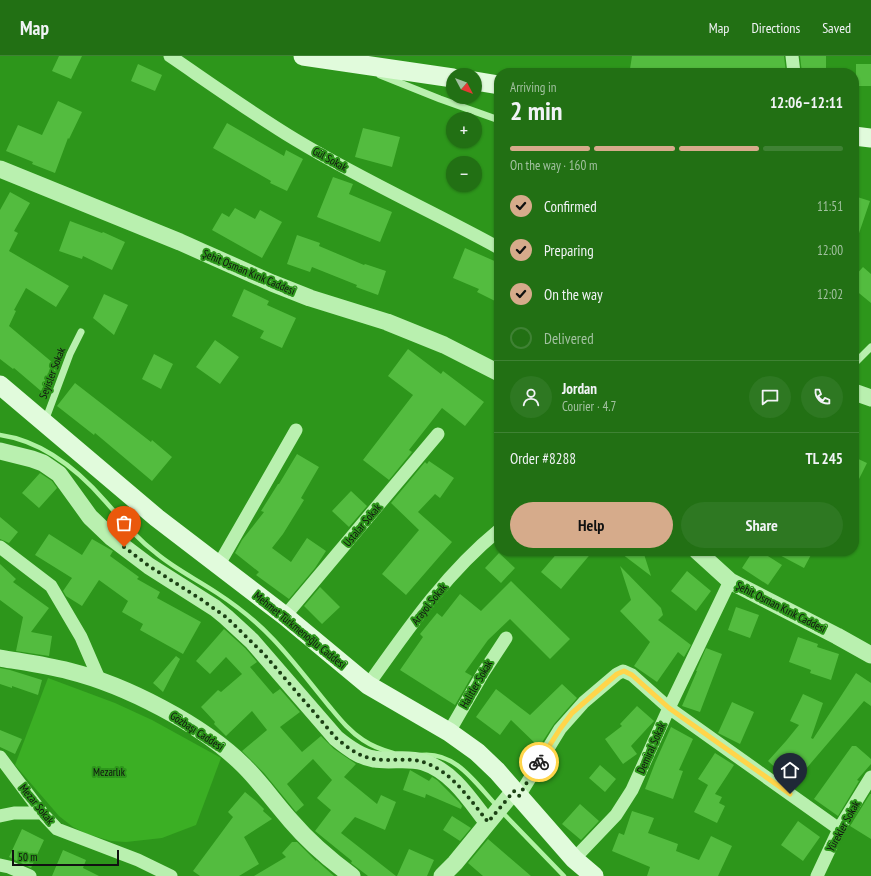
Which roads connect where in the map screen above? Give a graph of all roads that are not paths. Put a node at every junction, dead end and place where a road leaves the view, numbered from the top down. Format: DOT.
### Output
graph roads {
  1 [pos="170,56"];
  2 [pos="303,56"];
  3 [pos="792,56"];
  4 [pos="349,62"];
  5 [pos="793,68"];
  6 [pos="446,77"];
  7 [pos="482,82"];
  8 [pos="494,84"];
  9 [pos="494,118"];
  10 [pos="859,137"];
  11 [pos="871,138"];
  12 [pos="0,169"];
  13 [pos="494,245"];
  14 [pos="81,332"];
  15 [pos="871,348"];
  16 [pos="859,359"];
  17 [pos="494,370"];
  18 [pos="0,385"];
  19 [pos="859,394"];
  20 [pos="871,398"];
  21 [pos="44,423"];
  22 [pos="296,430"];
  23 [pos="438,434"];
  24 [pos="0,451"];
  25 [pos="494,534"];
  26 [pos="0,547"];
  27 [pos="702,556"];
  28 [pos="218,566"];
  29 [pos="730,581"];
  30 [pos="285,616"];
  31 [pos="506,638"];
  32 [pos="871,655"];
  33 [pos="0,658"];
  34 [pos="100,681"];
  35 [pos="368,685"];
  36 [pos="669,708"];
  37 [pos="449,732"];
  38 [pos="0,757"];
  39 [pos="871,777"];
  40 [pos="513,796"];
  41 [pos="0,808"];
  42 [pos="14,813"];
  43 [pos="42,813"];
  44 [pos="0,816"];
  45 [pos="490,819"];
  46 [pos="839,829"];
  47 [pos="0,854"];
  48 [pos="574,859"];
  49 [pos="7,870"];
  50 [pos="30,876"];
  51 [pos="171,876"];
  52 [pos="352,876"];
  53 [pos="442,876"];
  54 [pos="594,876"];
  55 [pos="817,876"];
  1 -- 13 [label="street, Gül Sokak"];
  2 -- 4 [label="main road"];
  3 -- 5 [label="street"];
  4 -- 6 [label="main road"];
  4 -- 9 [label="lane"];
  7 -- 8 [label="main road"];
  10 -- 11 [label="main road"];
  12 -- 17 [label="street, Şehit Osman Kırık Caddesi"];
  14 -- 21 [label="lane, Seyisler Sokak"];
  15 -- 16 [label="lane"];
  18 -- 21 [label="main road, Mehmet Türkmenoğlu Caddesi"];
  19 -- 20 [label="street"];
  21 -- 28 [label="main road, Mehmet Türkmenoğlu Caddesi"];
  22 -- 28 [label="street"];
  23 -- 30 [label="street, Ustalar Sokak"];
  24 -- 45 [label="street"];
  25 -- 35 [label="street, Arayol Sokak"];
  26 -- 34 [label="street"];
  27 -- 29 [label="street, Şehit Osman Kırık Caddesi"];
  28 -- 30 [label="main road, Mehmet Türkmenoğlu Caddesi"];
  29 -- 32 [label="street, Şehit Osman Kırık Caddesi"];
  29 -- 36 [label="street, Demiral Sokak"];
  30 -- 35 [label="main road, Mehmet Türkmenoğlu Caddesi"];
  31 -- 37 [label="street, Halitler Sokak"];
  33 -- 34 [label="street, Gözbaşı Caddesi"];
  34 -- 52 [label="street, Gözbaşı Caddesi"];
  35 -- 37 [label="main road, Mehmet Türkmenoğlu Caddesi"];
  36 -- 40 [label="street"];
  36 -- 46 [label="street"];
  36 -- 48 [label="street, Demiral Sokak"];
  37 -- 40 [label="main road, Mehmet Türkmenoğlu Caddesi"];
  38 -- 43 [label="street, Mezar Sokak"];
  39 -- 46 [label="street, Yürekler Sokak"];
  40 -- 45 [label="street"];
  40 -- 48 [label="main road, Mehmet Türkmenoğlu Caddesi"];
  41 -- 42 [label="street"];
  42 -- 43 [label="street"];
  42 -- 44 [label="street"];
  43 -- 51 [label="street, Mezar Sokak"];
  45 -- 53 [label="street"];
  46 -- 55 [label="street, Yürekler Sokak"];
  47 -- 49 [label="street"];
  48 -- 54 [label="main road, Mehmet Türkmenoğlu Caddesi"];
  49 -- 50 [label="street"];
}
